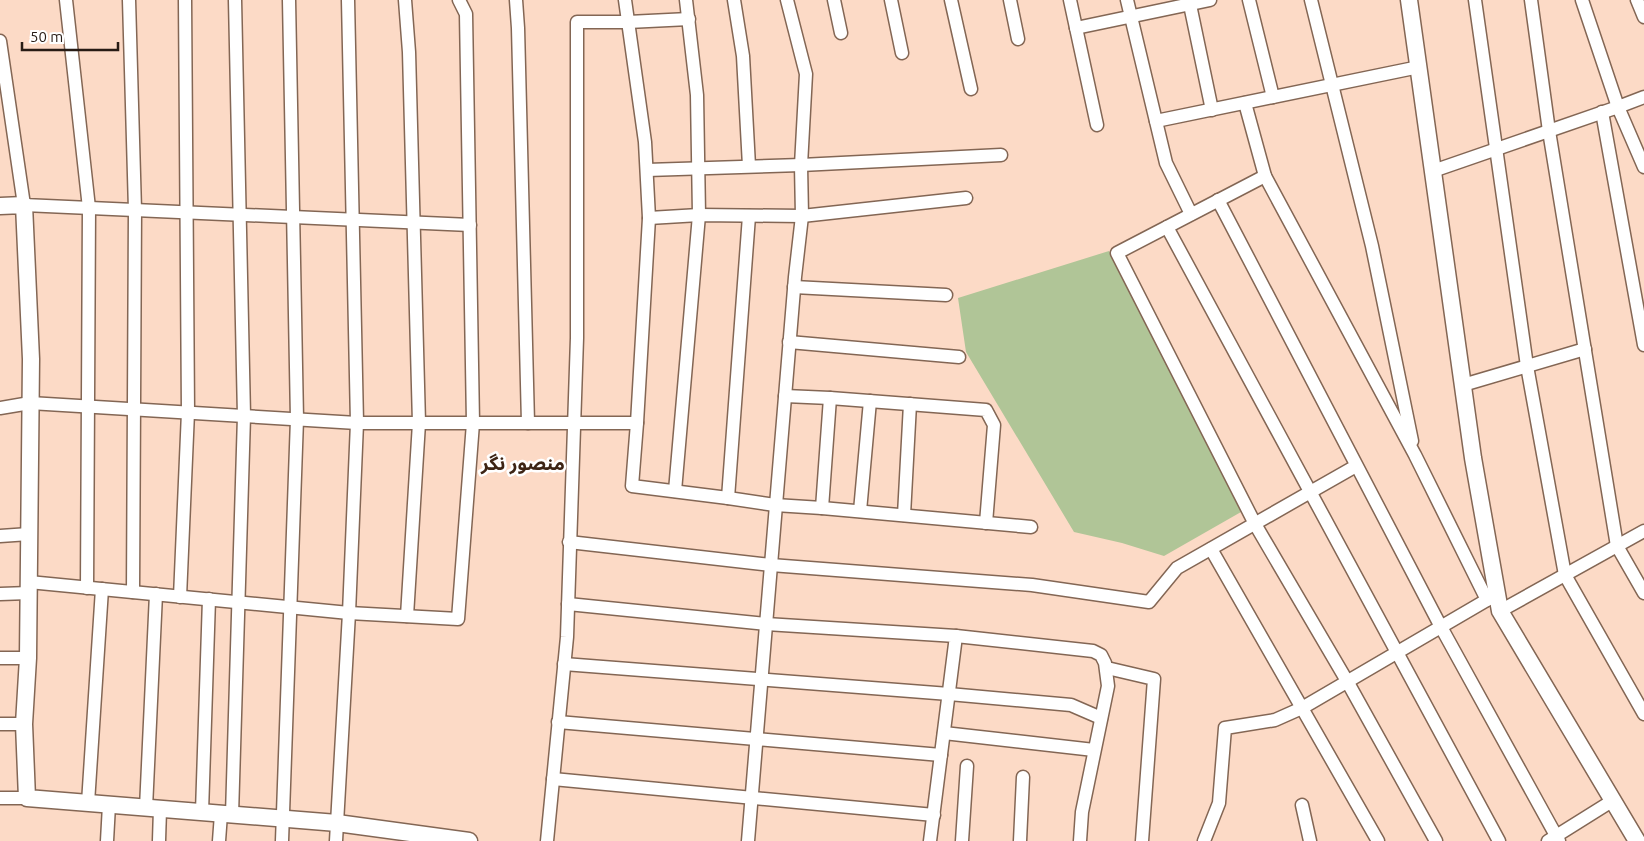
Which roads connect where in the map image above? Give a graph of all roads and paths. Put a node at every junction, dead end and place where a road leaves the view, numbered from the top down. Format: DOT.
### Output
graph roads {
  1 [pos="66,0"];
  2 [pos="129,0"];
  3 [pos="185,0"];
  4 [pos="235,0"];
  5 [pos="289,0"];
  6 [pos="348,0"];
  7 [pos="405,0"];
  8 [pos="459,0"];
  9 [pos="516,0"];
  10 [pos="625,0"];
  11 [pos="686,0"];
  12 [pos="734,0"];
  13 [pos="787,0"];
  14 [pos="834,0"];
  15 [pos="891,0"];
  16 [pos="951,0"];
  17 [pos="1010,0"];
  18 [pos="1070,0"];
  19 [pos="1127,0"];
  20 [pos="1210,0"];
  21 [pos="1249,0"];
  22 [pos="1311,0"];
  23 [pos="1409,0"];
  24 [pos="1474,0"];
  25 [pos="1531,0"];
  26 [pos="1582,0"];
  27 [pos="1637,0"];
  28 [pos="1189,2"];
  29 [pos="1130,16"];
  30 [pos="1644,18"];
  31 [pos="688,19"];
  32 [pos="628,22"];
  33 [pos="1076,28"];
  34 [pos="841,33"];
  35 [pos="1018,39"];
  36 [pos="0,41"];
  37 [pos="902,53"];
  38 [pos="1419,67"];
  39 [pos="1331,85"];
  40 [pos="971,89"];
  41 [pos="1273,97"];
  42 [pos="1644,97"];
  43 [pos="1245,103"];
  44 [pos="1618,107"];
  45 [pos="1212,110"];
  46 [pos="1602,112"];
  47 [pos="1156,121"];
  48 [pos="1097,125"];
  49 [pos="1549,131"];
  50 [pos="1495,150"];
  51 [pos="1000,155"];
  52 [pos="801,165"];
  53 [pos="748,166"];
  54 [pos="1644,167"];
  55 [pos="698,168"];
  56 [pos="647,170"];
  57 [pos="1433,171"];
  58 [pos="1265,176"];
  59 [pos="966,198"];
  60 [pos="1218,200"];
  61 [pos="24,205"];
  62 [pos="0,206"];
  63 [pos="89,208"];
  64 [pos="135,210"];
  65 [pos="186,212"];
  66 [pos="1191,214"];
  67 [pos="240,215"];
  68 [pos="699,215"];
  69 [pos="749,216"];
  70 [pos="802,216"];
  71 [pos="294,217"];
  72 [pos="649,218"];
  73 [pos="353,220"];
  74 [pos="413,222"];
  75 [pos="470,225"];
  76 [pos="1167,227"];
  77 [pos="794,287"];
  78 [pos="946,295"];
  79 [pos="789,342"];
  80 [pos="1644,345"];
  81 [pos="1584,349"];
  82 [pos="958,357"];
  83 [pos="1527,366"];
  84 [pos="1463,385"];
  85 [pos="785,396"];
  86 [pos="830,398"];
  87 [pos="870,401"];
  88 [pos="30,403"];
  89 [pos="910,404"];
  90 [pos="89,406"];
  91 [pos="0,408"];
  92 [pos="134,409"];
  93 [pos="188,412"];
  94 [pos="244,416"];
  95 [pos="297,419"];
  96 [pos="357,423"];
  97 [pos="419,423"];
  98 [pos="473,423"];
  99 [pos="528,423"];
  100 [pos="573,423"];
  101 [pos="637,423"];
  102 [pos="1415,455"];
  103 [pos="1356,466"];
  104 [pos="675,491"];
  105 [pos="1310,492"];
  106 [pos="728,498"];
  107 [pos="776,505"];
  108 [pos="822,508"];
  109 [pos="860,511"];
  110 [pos="904,515"];
  111 [pos="986,523"];
  112 [pos="1254,524"];
  113 [pos="1031,527"];
  114 [pos="1644,531"];
  115 [pos="29,534"];
  116 [pos="0,536"];
  117 [pos="569,542"];
  118 [pos="1616,546"];
  119 [pos="1210,549"];
  120 [pos="770,565"];
  121 [pos="1565,575"];
  122 [pos="29,588"];
  123 [pos="87,588"];
  124 [pos="102,589"];
  125 [pos="132,592"];
  126 [pos="1644,593"];
  127 [pos="0,594"];
  128 [pos="156,594"];
  129 [pos="180,596"];
  130 [pos="1492,598"];
  131 [pos="209,599"];
  132 [pos="239,602"];
  133 [pos="568,604"];
  134 [pos="290,608"];
  135 [pos="1500,611"];
  136 [pos="349,613"];
  137 [pos="407,616"];
  138 [pos="766,624"];
  139 [pos="1440,627"];
  140 [pos="956,636"];
  141 [pos="1397,652"];
  142 [pos="0,658"];
  143 [pos="28,658"];
  144 [pos="564,664"];
  145 [pos="1107,668"];
  146 [pos="761,679"];
  147 [pos="1346,680"];
  148 [pos="949,694"];
  149 [pos="1302,708"];
  150 [pos="1644,714"];
  151 [pos="1101,718"];
  152 [pos="558,722"];
  153 [pos="0,724"];
  154 [pos="24,724"];
  155 [pos="944,733"];
  156 [pos="756,739"];
  157 [pos="1094,750"];
  158 [pos="941,755"];
  159 [pos="967,766"];
  160 [pos="1023,777"];
  161 [pos="553,779"];
  162 [pos="0,798"];
  163 [pos="27,798"];
  164 [pos="751,798"];
  165 [pos="1612,801"];
  166 [pos="88,803"];
  167 [pos="109,805"];
  168 [pos="1302,805"];
  169 [pos="153,808"];
  170 [pos="202,812"];
  171 [pos="227,814"];
  172 [pos="934,815"];
  173 [pos="283,819"];
  174 [pos="337,823"];
  175 [pos="396,836"];
  176 [pos="1638,836"];
  177 [pos="1555,839"];
  178 [pos="460,840"];
  179 [pos="107,841"];
  180 [pos="158,841"];
  181 [pos="219,841"];
  182 [pos="282,841"];
  183 [pos="336,841"];
  184 [pos="547,841"];
  185 [pos="748,841"];
  186 [pos="930,841"];
  187 [pos="962,841"];
  188 [pos="1020,841"];
  189 [pos="1080,841"];
  190 [pos="1142,841"];
  191 [pos="1204,841"];
  192 [pos="1310,841"];
  193 [pos="1378,841"];
  194 [pos="1436,841"];
  195 [pos="1499,841"];
  1 -- 63 [label="street"];
  2 -- 64 [label="street"];
  3 -- 65 [label="street"];
  4 -- 67 [label="street"];
  5 -- 71 [label="street"];
  6 -- 73 [label="street"];
  7 -- 74 [label="street"];
  8 -- 75 [label="street"];
  9 -- 99 [label="street"];
  10 -- 32 [label="street"];
  11 -- 31 [label="street"];
  12 -- 53 [label="street"];
  13 -- 52 [label="street"];
  14 -- 34 [label="street"];
  15 -- 37 [label="street"];
  16 -- 40 [label="street"];
  17 -- 35 [label="street"];
  18 -- 33 [label="street"];
  19 -- 29 [label="street"];
  20 -- 28 [label="street"];
  21 -- 41 [label="street"];
  22 -- 39 [label="street"];
  23 -- 38 [label="street"];
  24 -- 50 [label="street"];
  25 -- 49 [label="street"];
  26 -- 44 [label="street"];
  27 -- 30 [label="street"];
  28 -- 29 [label="street"];
  28 -- 45 [label="street"];
  29 -- 33 [label="street"];
  29 -- 47 [label="street"];
  31 -- 32 [label="street"];
  31 -- 55 [label="street"];
  32 -- 56 [label="street"];
  32 -- 100 [label="street"];
  33 -- 48 [label="street"];
  36 -- 61 [label="street"];
  38 -- 39 [label="street"];
  38 -- 57 [label="street"];
  39 -- 41 [label="street"];
  39 -- 102 [label="street"];
  41 -- 43 [label="street"];
  42 -- 44 [label="street"];
  43 -- 45 [label="street"];
  43 -- 58 [label="street"];
  44 -- 46 [label="street"];
  44 -- 54 [label="street"];
  45 -- 47 [label="street"];
  46 -- 49 [label="street"];
  46 -- 80 [label="street"];
  47 -- 66 [label="street"];
  49 -- 50 [label="street"];
  49 -- 81 [label="street"];
  50 -- 57 [label="street"];
  50 -- 83 [label="street"];
  51 -- 52 [label="street"];
  52 -- 53 [label="street"];
  52 -- 70 [label="street"];
  53 -- 55 [label="street"];
  55 -- 56 [label="street"];
  55 -- 68 [label="street"];
  56 -- 72 [label="street"];
  57 -- 84 [label="street"];
  58 -- 60 [label="street"];
  58 -- 102 [label="street"];
  59 -- 70 [label="street"];
  60 -- 66 [label="street"];
  60 -- 103 [label="street"];
  61 -- 62 [label="street"];
  61 -- 63 [label="street"];
  61 -- 88 [label="street"];
  63 -- 64 [label="street"];
  63 -- 90 [label="street"];
  64 -- 65 [label="street"];
  64 -- 92 [label="street"];
  65 -- 67 [label="street"];
  65 -- 93 [label="street"];
  66 -- 76 [label="street"];
  67 -- 71 [label="street"];
  67 -- 94 [label="street"];
  68 -- 69 [label="street"];
  68 -- 72 [label="street"];
  68 -- 104 [label="street"];
  69 -- 70 [label="street"];
  69 -- 106 [label="street"];
  70 -- 77 [label="street"];
  71 -- 73 [label="street"];
  71 -- 95 [label="street"];
  72 -- 101 [label="street"];
  73 -- 74 [label="street"];
  73 -- 96 [label="street"];
  74 -- 75 [label="street"];
  74 -- 97 [label="street"];
  75 -- 98 [label="street"];
  76 -- 105 [label="street"];
  76 -- 112 [label="street"];
  77 -- 78 [label="street"];
  77 -- 79 [label="street"];
  79 -- 82 [label="street"];
  79 -- 85 [label="street"];
  81 -- 83 [label="street"];
  81 -- 118 [label="street"];
  83 -- 84 [label="street"];
  83 -- 121 [label="street"];
  84 -- 130 [label="street"];
  85 -- 86 [label="street"];
  85 -- 107 [label="street"];
  86 -- 87 [label="street"];
  86 -- 108 [label="street"];
  87 -- 89 [label="street"];
  87 -- 109 [label="street"];
  88 -- 90 [label="street"];
  88 -- 91 [label="street"];
  88 -- 115 [label="street"];
  89 -- 110 [label="street"];
  89 -- 111 [label="street"];
  90 -- 92 [label="street"];
  90 -- 123 [label="street"];
  92 -- 93 [label="street"];
  92 -- 125 [label="street"];
  93 -- 94 [label="street"];
  93 -- 129 [label="street"];
  94 -- 95 [label="street"];
  94 -- 132 [label="street"];
  95 -- 96 [label="street"];
  95 -- 134 [label="street"];
  96 -- 97 [label="street"];
  96 -- 136 [label="street"];
  97 -- 98 [label="street"];
  97 -- 137 [label="street"];
  98 -- 99 [label="street"];
  98 -- 137 [label="street"];
  99 -- 100 [label="street"];
  100 -- 101 [label="street"];
  100 -- 117 [label="street"];
  101 -- 104 [label="street"];
  102 -- 130 [label="street"];
  103 -- 105 [label="street"];
  103 -- 139 [label="street"];
  104 -- 106 [label="street"];
  105 -- 112 [label="street"];
  105 -- 141 [label="street"];
  106 -- 107 [label="street"];
  107 -- 108 [label="street"];
  107 -- 120 [label="street"];
  108 -- 109 [label="street"];
  109 -- 110 [label="street"];
  110 -- 111 [label="street"];
  111 -- 113 [label="street"];
  112 -- 119 [label="street"];
  112 -- 147 [label="street"];
  114 -- 118 [label="street"];
  115 -- 116 [label="street"];
  115 -- 122 [label="street"];
  117 -- 120 [label="street"];
  117 -- 133 [label="street"];
  118 -- 121 [label="street"];
  118 -- 126 [label="street"];
  119 -- 120 [label="street"];
  119 -- 149 [label="street"];
  120 -- 138 [label="street"];
  121 -- 135 [label="street"];
  121 -- 150 [label="street"];
  122 -- 123 [label="street"];
  122 -- 127 [label="street"];
  122 -- 143 [label="street"];
  123 -- 124 [label="street"];
  124 -- 125 [label="street"];
  124 -- 166 [label="street"];
  125 -- 128 [label="street"];
  128 -- 129 [label="street"];
  128 -- 169 [label="street"];
  129 -- 131 [label="street"];
  130 -- 135 [label="street"];
  130 -- 139 [label="street"];
  131 -- 132 [label="street"];
  131 -- 170 [label="street"];
  132 -- 134 [label="street"];
  132 -- 171 [label="street"];
  133 -- 138 [label="street"];
  133 -- 144 [label="street"];
  134 -- 136 [label="street"];
  134 -- 173 [label="street"];
  135 -- 165 [label="street"];
  136 -- 137 [label="street"];
  136 -- 174 [label="street"];
  138 -- 140 [label="street"];
  138 -- 146 [label="street"];
  139 -- 141 [label="street"];
  139 -- 177 [label="street"];
  140 -- 145 [label="street"];
  140 -- 148 [label="street"];
  141 -- 147 [label="street"];
  141 -- 195 [label="street"];
  142 -- 143 [label="street"];
  143 -- 154 [label="street"];
  144 -- 146 [label="street"];
  144 -- 152 [label="street"];
  145 -- 151 [label="street"];
  145 -- 190 [label="street"];
  146 -- 148 [label="street"];
  146 -- 156 [label="street"];
  147 -- 149 [label="street"];
  147 -- 194 [label="street"];
  148 -- 151 [label="street"];
  148 -- 155 [label="street"];
  149 -- 191 [label="street"];
  149 -- 193 [label="street"];
  151 -- 157 [label="street"];
  152 -- 156 [label="street"];
  152 -- 161 [label="street"];
  153 -- 154 [label="street"];
  154 -- 163 [label="street"];
  155 -- 157 [label="street"];
  155 -- 158 [label="street"];
  156 -- 158 [label="street"];
  156 -- 164 [label="street"];
  157 -- 189 [label="street"];
  158 -- 172 [label="street"];
  159 -- 187 [label="street"];
  160 -- 188 [label="street"];
  161 -- 164 [label="street"];
  161 -- 184 [label="street"];
  162 -- 163 [label="street"];
  163 -- 166 [label="street"];
  164 -- 172 [label="street"];
  164 -- 185 [label="street"];
  165 -- 176 [label="street"];
  165 -- 177 [label="street"];
  166 -- 167 [label="street"];
  167 -- 169 [label="street"];
  167 -- 179 [label="street"];
  168 -- 192 [label="street"];
  169 -- 170 [label="street"];
  169 -- 180 [label="street"];
  170 -- 171 [label="street"];
  171 -- 173 [label="street"];
  171 -- 181 [label="street"];
  172 -- 186 [label="street"];
  173 -- 174 [label="street"];
  173 -- 182 [label="street"];
  174 -- 175 [label="street"];
  174 -- 183 [label="street"];
  175 -- 178 [label="street"];
}
